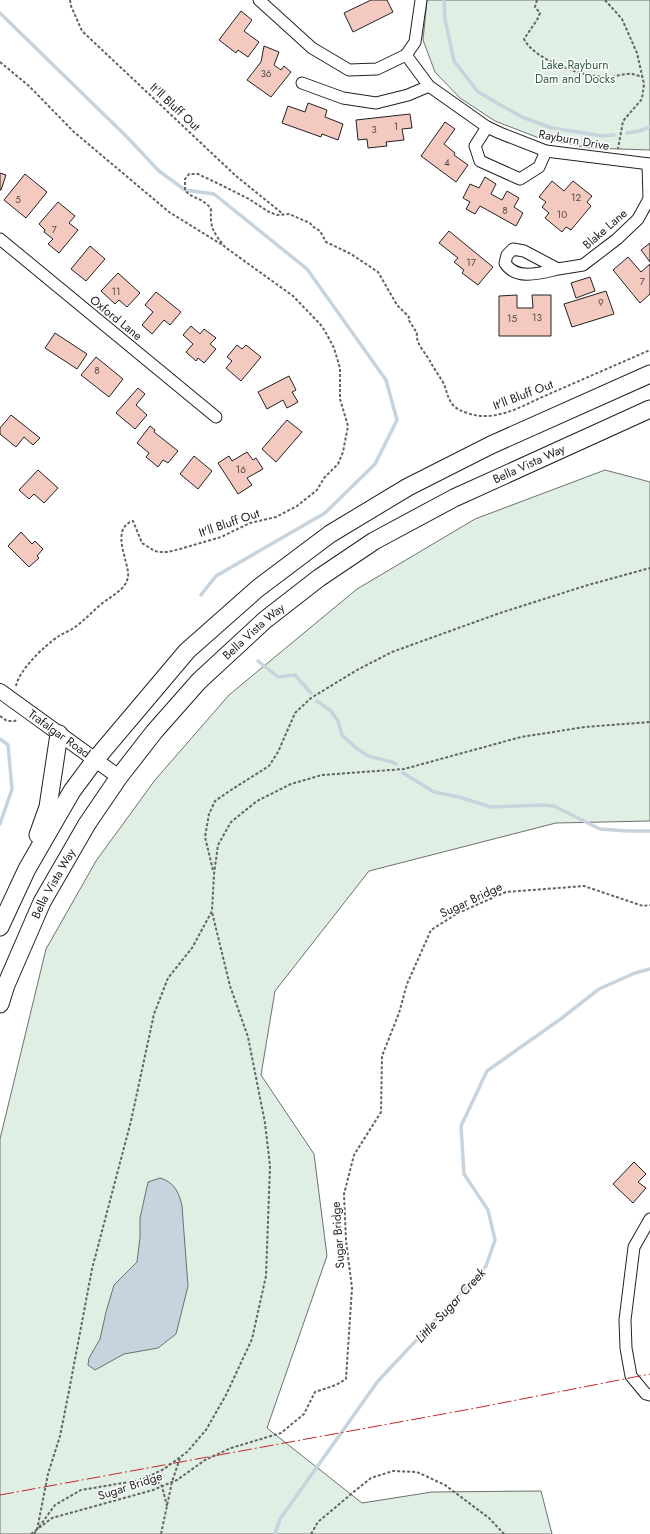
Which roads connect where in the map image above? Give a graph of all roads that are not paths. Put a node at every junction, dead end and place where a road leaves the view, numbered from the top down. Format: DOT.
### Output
graph roads {
  1 [pos="259,0"];
  2 [pos="421,0"];
  3 [pos="406,55"];
  4 [pos="302,83"];
  5 [pos="429,86"];
  6 [pos="487,127"];
  7 [pos="546,151"];
  8 [pos="649,164"];
  9 [pos="0,239"];
  10 [pos="558,269"];
  11 [pos="650,374"];
  12 [pos="650,409"];
  13 [pos="216,417"];
  14 [pos="0,691"];
  15 [pos="59,734"];
  16 [pos="95,760"];
  17 [pos="119,777"];
  18 [pos="27,869"];
  19 [pos="0,927"];
  20 [pos="0,1004"];
  21 [pos="650,1219"];
  22 [pos="650,1395"];
  1 -- 3 [label="street"];
  2 -- 3 [label="street"];
  3 -- 5 [label="street, Rayburn Drive"];
  4 -- 5 [label="street"];
  5 -- 6 [label="street, Rayburn Drive"];
  6 -- 7 [label="street, Rayburn Drive"];
  6 -- 7 [label="street"];
  7 -- 8 [label="street, Rayburn Drive"];
  8 -- 10 [label="street, Blake Lane"];
  9 -- 13 [label="street, Oxford Lane"];
  11 -- 16 [label="main road"];
  12 -- 17 [label="main road, Bella Vista Way"];
  14 -- 15 [label="street, Trafalgar Road"];
  15 -- 16 [label="street, Trafalgar Road"];
  15 -- 18 [label="main road"];
  16 -- 17 [label="street, Trafalgar Road"];
  16 -- 18 [label="main road"];
  17 -- 20 [label="main road, Bella Vista Way"];
  18 -- 19 [label="main road"];
  21 -- 22 [label="street"];
}
